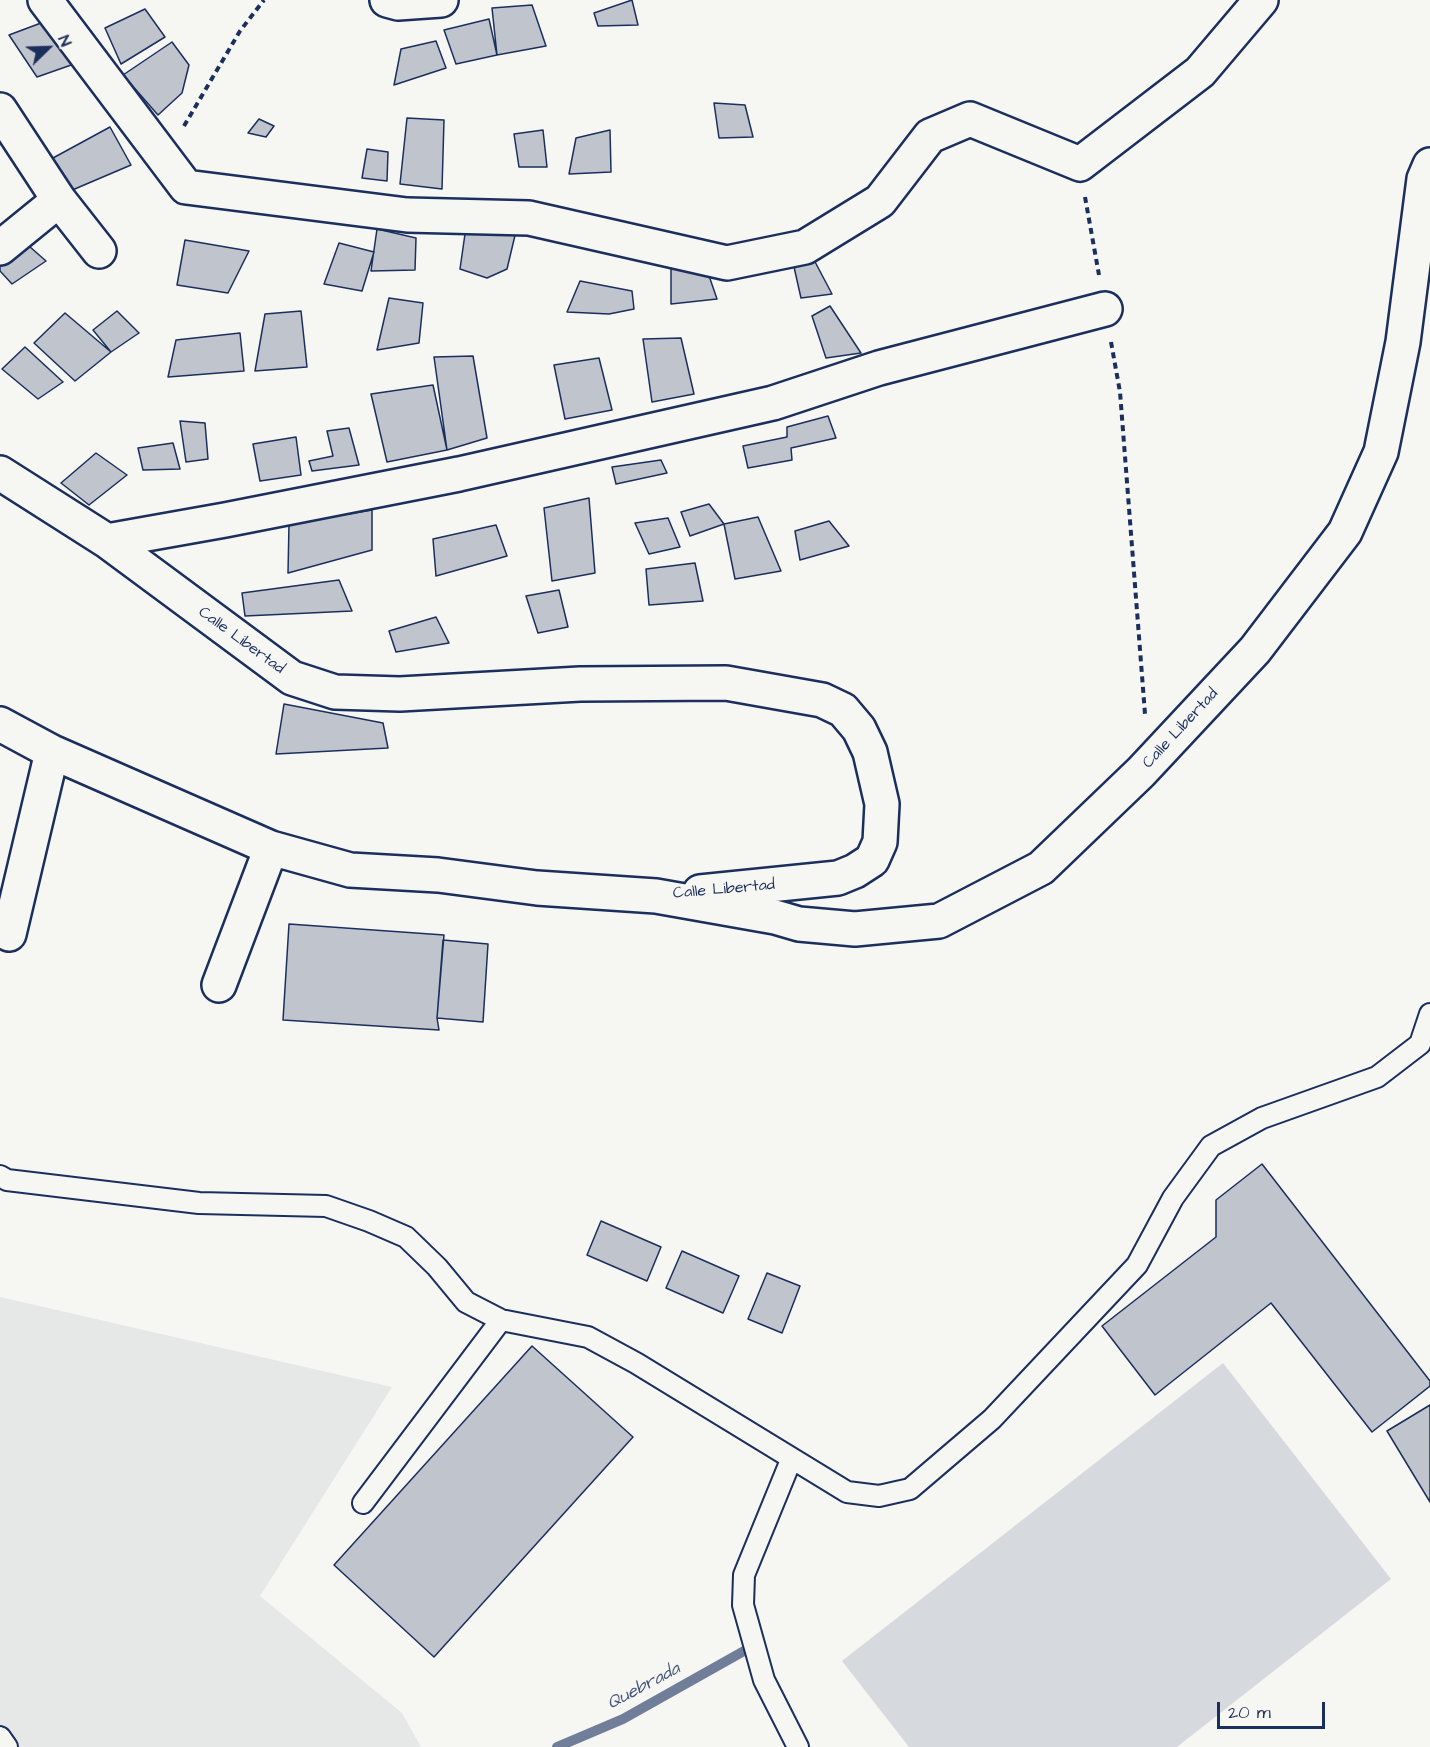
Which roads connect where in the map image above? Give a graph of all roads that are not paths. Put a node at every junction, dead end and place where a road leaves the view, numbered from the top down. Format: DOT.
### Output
graph roads {
  1 [pos="45,0"];
  2 [pos="387,0"];
  3 [pos="441,0"];
  4 [pos="1261,0"];
  5 [pos="0,110"];
  6 [pos="1430,165"];
  7 [pos="59,200"];
  8 [pos="0,248"];
  9 [pos="99,251"];
  10 [pos="1105,309"];
  11 [pos="0,473"];
  12 [pos="107,541"];
  13 [pos="0,724"];
  14 [pos="52,752"];
  15 [pos="271,848"];
  16 [pos="780,885"];
  17 [pos="656,896"];
  18 [pos="775,917"];
  19 [pos="9,934"];
  20 [pos="219,985"];
  21 [pos="1430,1014"];
  22 [pos="0,1176"];
  23 [pos="501,1320"];
  24 [pos="791,1460"];
  25 [pos="363,1503"];
  26 [pos="0,1737"];
  27 [pos="7,1747"];
  28 [pos="798,1747"];
  1 -- 4 [label="street"];
  2 -- 3 [label="street"];
  5 -- 7 [label="street"];
  6 -- 18 [label="street, Calle Libertad"];
  7 -- 8 [label="street"];
  7 -- 9 [label="street"];
  10 -- 12 [label="street"];
  11 -- 12 [label="street, Calle Libertad"];
  12 -- 16 [label="street, Calle Libertad"];
  13 -- 14 [label="street"];
  14 -- 15 [label="street"];
  14 -- 19 [label="street"];
  15 -- 17 [label="street"];
  15 -- 20 [label="street"];
  16 -- 17 [label="street, Calle Libertad"];
  16 -- 18 [label="street"];
  17 -- 18 [label="street, Calle Libertad"];
  21 -- 24 [label="lane"];
  22 -- 23 [label="lane"];
  23 -- 24 [label="lane"];
  23 -- 25 [label="lane"];
  24 -- 28 [label="lane"];
  26 -- 27 [label="lane"];
}
